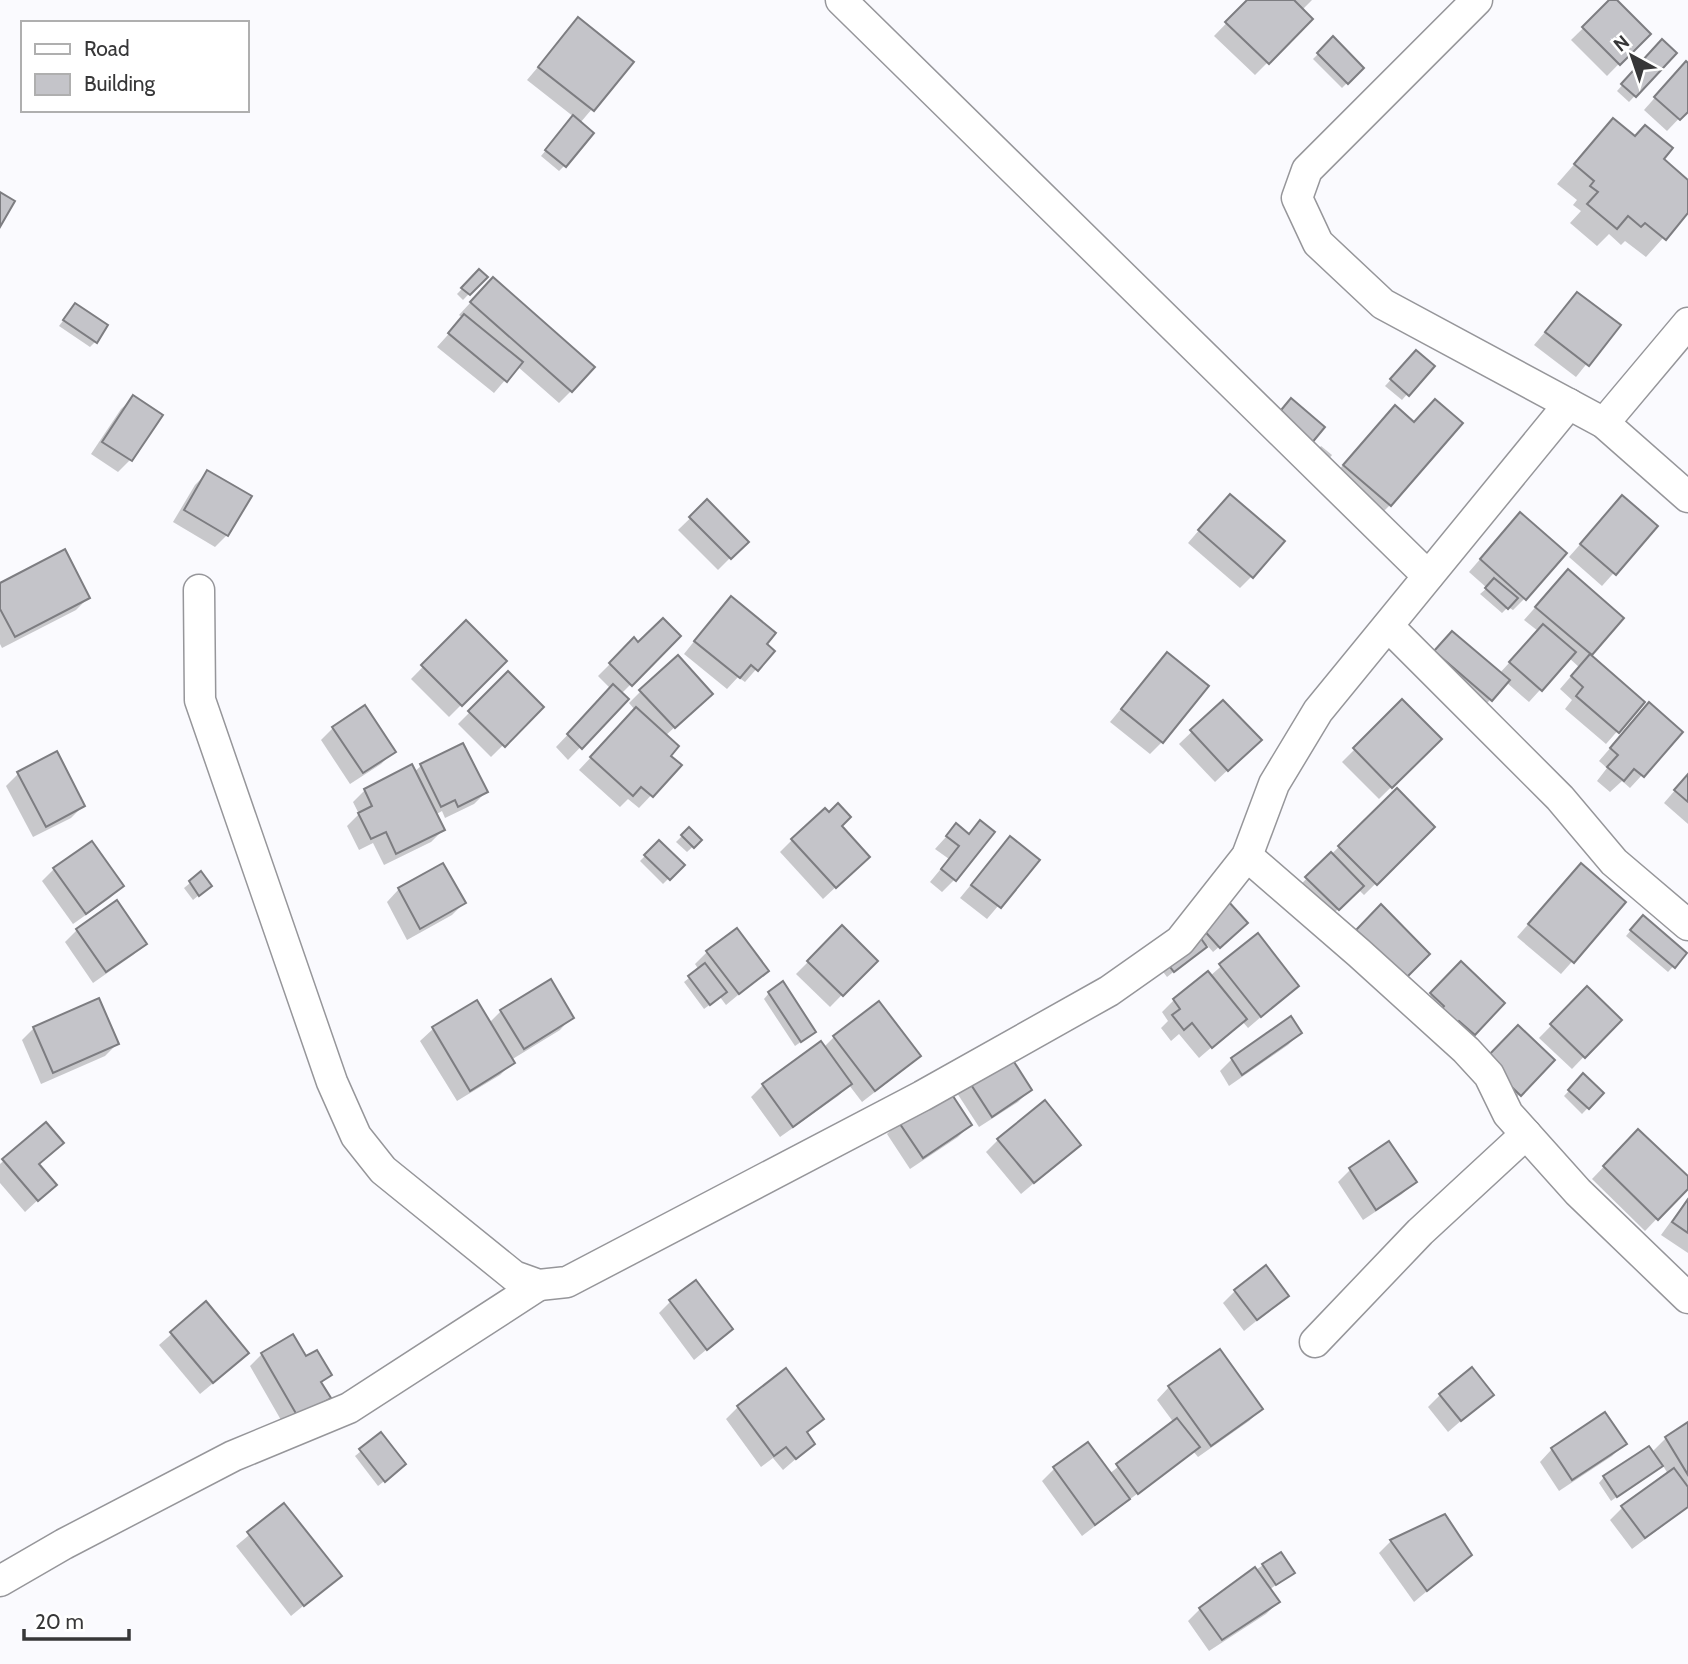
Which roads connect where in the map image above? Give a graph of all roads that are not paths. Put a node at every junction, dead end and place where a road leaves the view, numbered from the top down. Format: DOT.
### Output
graph roads {
  1 [pos="841,0"];
  2 [pos="1477,0"];
  3 [pos="1688,323"];
  4 [pos="1569,404"];
  5 [pos="1604,423"];
  6 [pos="1688,497"];
  7 [pos="1428,576"];
  8 [pos="199,590"];
  9 [pos="1388,626"];
  10 [pos="1247,856"];
  11 [pos="1688,925"];
  12 [pos="1526,1134"];
  13 [pos="539,1285"];
  14 [pos="1688,1298"];
  15 [pos="1315,1342"];
  16 [pos="0,1581"];
  1 -- 7 [label="street"];
  2 -- 4 [label="street"];
  3 -- 5 [label="street"];
  4 -- 5 [label="street"];
  4 -- 7 [label="street"];
  5 -- 6 [label="street"];
  7 -- 9 [label="street"];
  8 -- 13 [label="street"];
  9 -- 10 [label="street"];
  9 -- 11 [label="street"];
  10 -- 12 [label="street"];
  10 -- 13 [label="street"];
  12 -- 14 [label="street"];
  12 -- 15 [label="street"];
  13 -- 16 [label="street"];
}
